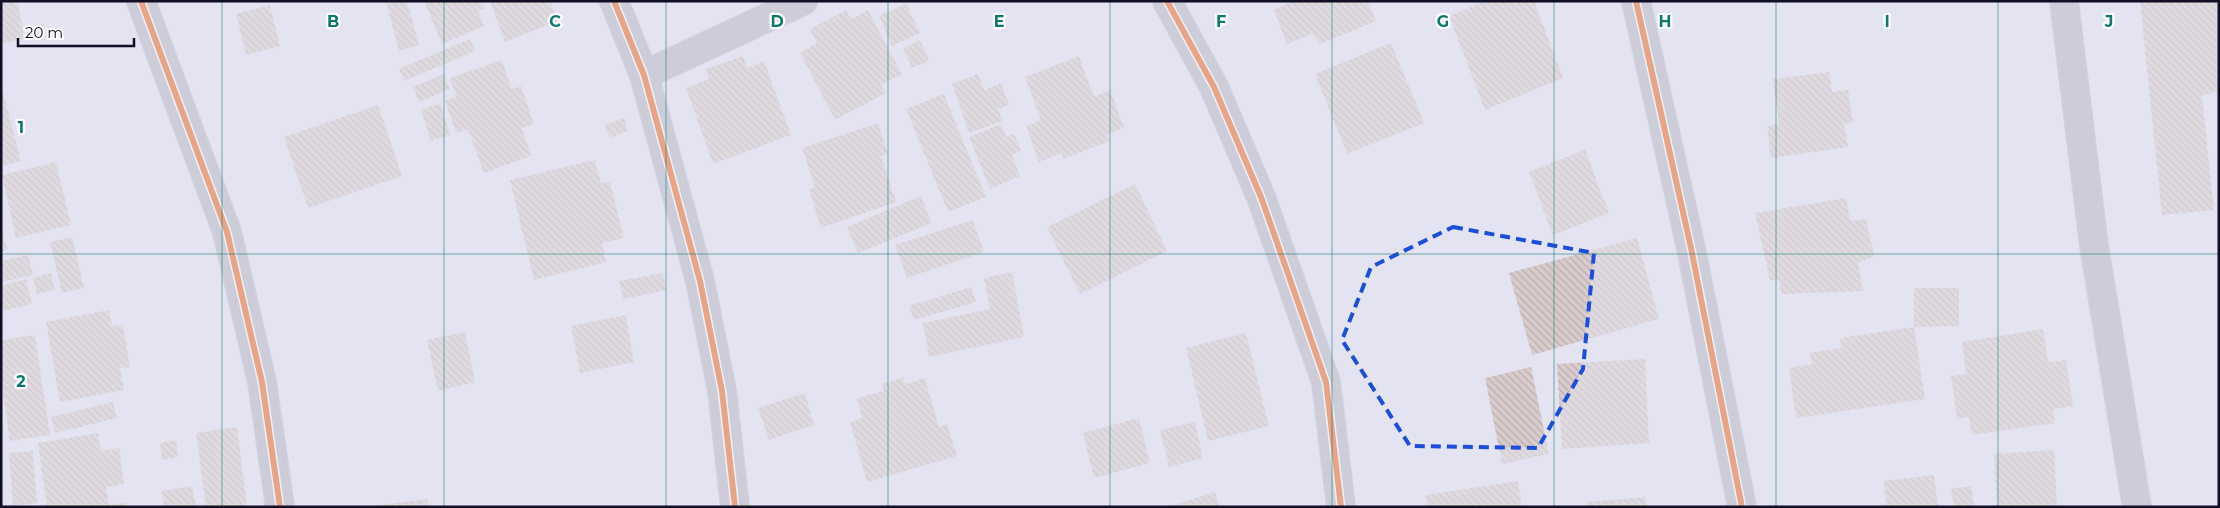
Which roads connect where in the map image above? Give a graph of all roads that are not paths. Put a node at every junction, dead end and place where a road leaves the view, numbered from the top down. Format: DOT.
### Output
graph roads {
  1 [pos="141,1"];
  2 [pos="614,1"];
  3 [pos="803,1"];
  4 [pos="1168,1"];
  5 [pos="1636,1"];
  6 [pos="2064,1"];
  7 [pos="644,75"];
  8 [pos="280,507"];
  9 [pos="735,507"];
  10 [pos="1341,507"];
  11 [pos="1742,507"];
  12 [pos="2137,507"];
  1 -- 8 [label="street"];
  2 -- 7 [label="street"];
  3 -- 7 [label="street"];
  4 -- 10 [label="street"];
  5 -- 11 [label="street"];
  6 -- 12 [label="street"];
  7 -- 9 [label="street"];
}
